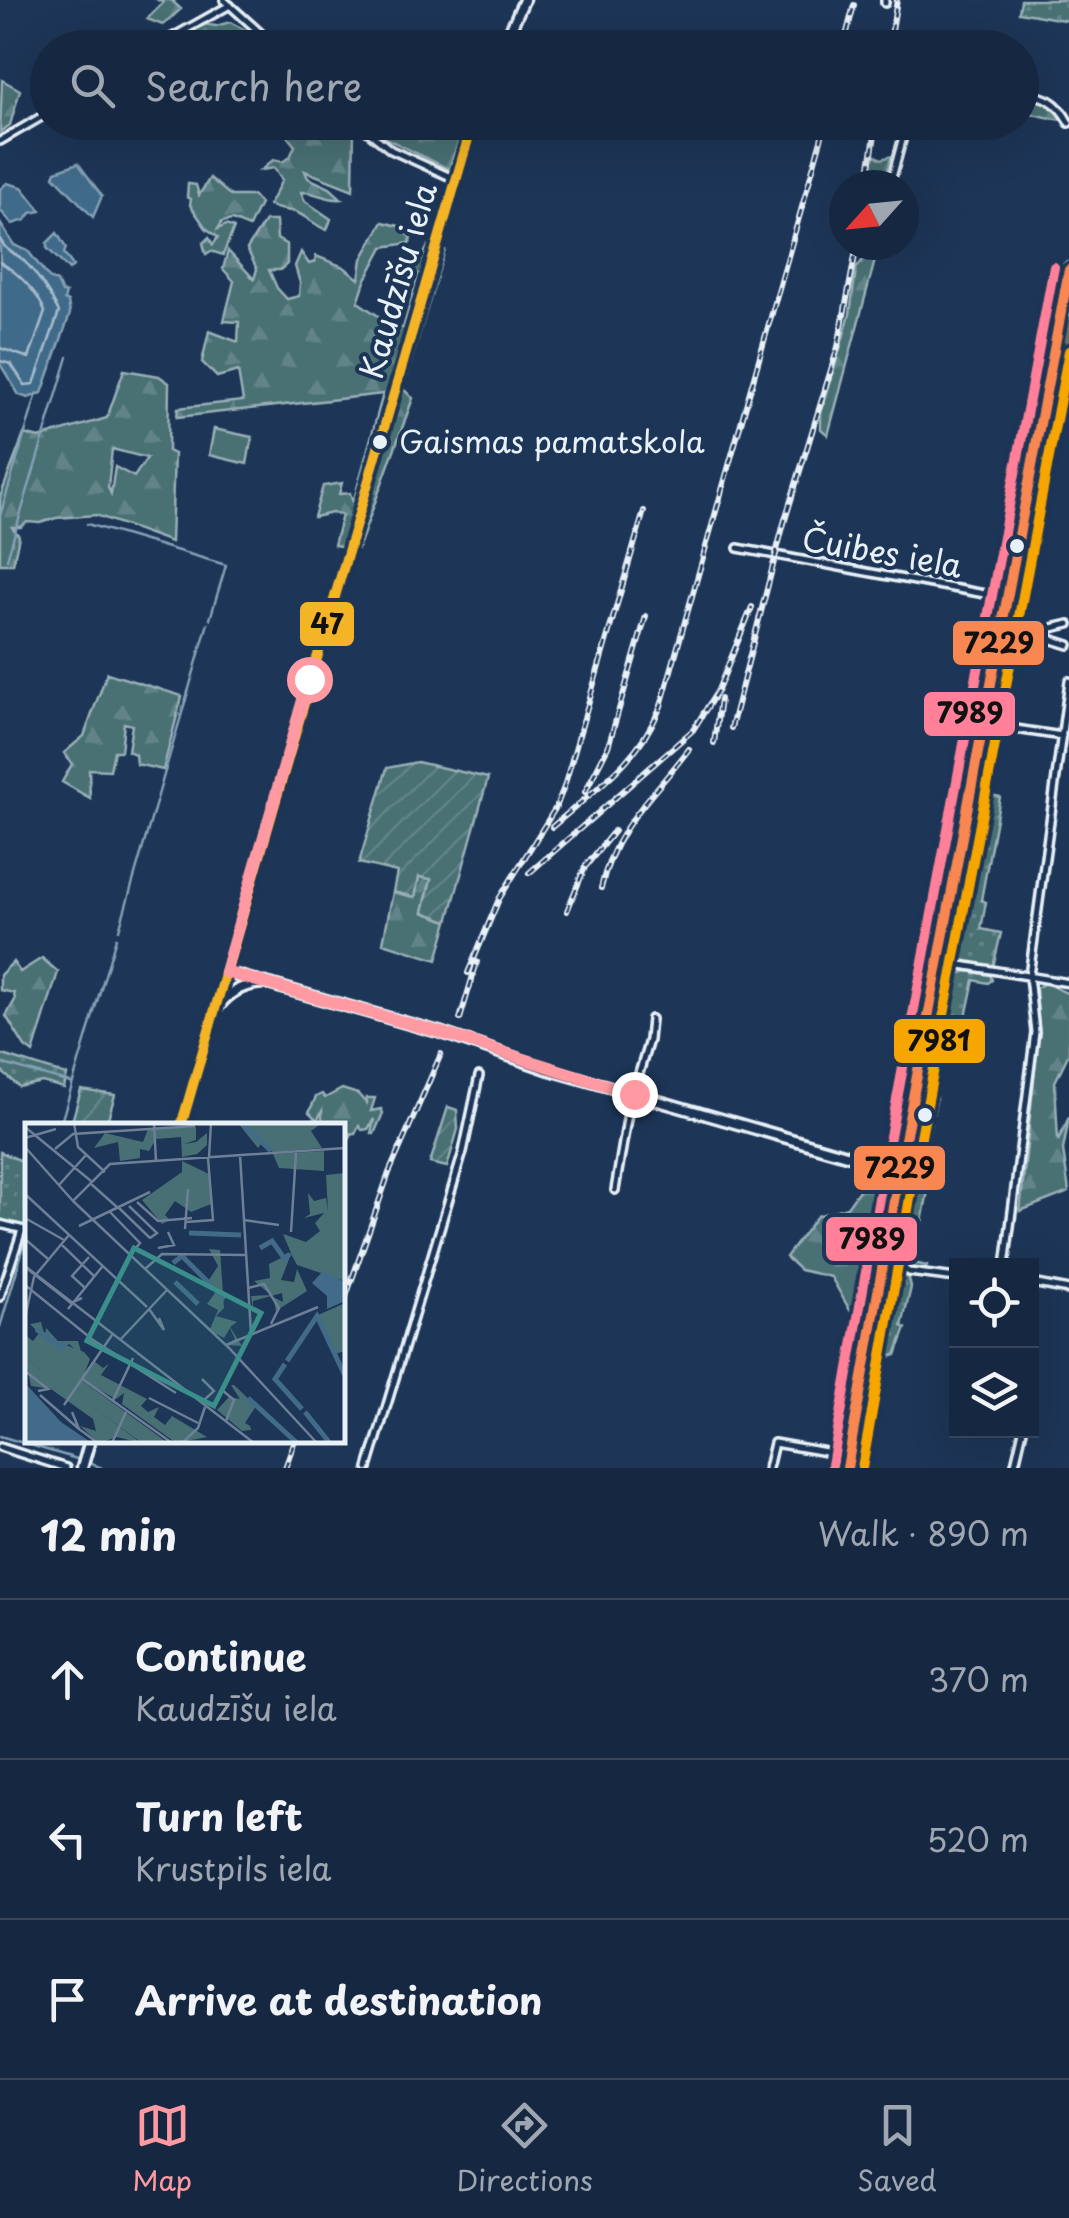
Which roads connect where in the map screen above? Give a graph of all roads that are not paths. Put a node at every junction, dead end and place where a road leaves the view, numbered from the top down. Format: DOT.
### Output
graph roads {
  1 [pos="224,0"];
  2 [pos="524,0"];
  3 [pos="230,6"];
  4 [pos="186,30"];
  5 [pos="257,30"];
  6 [pos="510,30"];
  7 [pos="1039,95"];
  8 [pos="30,123"];
  9 [pos="1069,123"];
  10 [pos="0,140"];
  11 [pos="378,140"];
  12 [pos="467,140"];
  13 [pos="902,140"];
  14 [pos="894,170"];
  15 [pos="455,179"];
  16 [pos="1069,270"];
  17 [pos="1069,322"];
  18 [pos="738,548"];
  19 [pos="1013,600"];
  20 [pos="1069,624"];
  21 [pos="1012,629"];
  22 [pos="1032,634"];
  23 [pos="1069,645"];
  24 [pos="1069,682"];
  25 [pos="994,726"];
  26 [pos="1062,736"];
  27 [pos="945,963"];
  28 [pos="225,972"];
  29 [pos="1029,976"];
  30 [pos="1069,983"];
  31 [pos="266,984"];
  32 [pos="214,1012"];
  33 [pos="652,1019"];
  34 [pos="479,1076"];
  35 [pos="634,1094"];
  36 [pos="182,1123"];
  37 [pos="905,1172"];
  38 [pos="614,1190"];
  39 [pos="0,1224"];
  40 [pos="25,1231"];
  41 [pos="1005,1258"];
  42 [pos="894,1260"];
  43 [pos="909,1272"];
  44 [pos="949,1277"];
  45 [pos="891,1284"];
  46 [pos="1039,1284"];
  47 [pos="1069,1290"];
  48 [pos="0,1297"];
  49 [pos="1020,1438"];
  50 [pos="89,1443"];
  51 [pos="0,1447"];
  52 [pos="848,1462"];
  53 [pos="66,1468"];
  54 [pos="82,1468"];
  55 [pos="368,1468"];
  56 [pos="768,1468"];
  57 [pos="856,1468"];
  58 [pos="1014,1468"];
  1 -- 3 [label="street"];
  2 -- 6 [label="street"];
  3 -- 4 [label="street"];
  3 -- 5 [label="street"];
  7 -- 9 [label="street"];
  8 -- 10 [label="street"];
  11 -- 15 [label="street"];
  12 -- 15 [label="street, Kaudzīšu iela"];
  13 -- 14 [label="street"];
  15 -- 28 [label="street, Kaudzīšu iela"];
  16 -- 19 [label="highway"];
  17 -- 19 [label="highway"];
  18 -- 19 [label="street, Čuibes iela"];
  19 -- 21 [label="highway"];
  19 -- 27 [label="highway"];
  20 -- 22 [label="street"];
  21 -- 22 [label="street"];
  21 -- 25 [label="highway"];
  22 -- 23 [label="street"];
  24 -- 26 [label="street"];
  25 -- 26 [label="street"];
  25 -- 27 [label="highway"];
  26 -- 29 [label="street"];
  27 -- 29 [label="street"];
  27 -- 37 [label="highway"];
  28 -- 31 [label="street"];
  28 -- 32 [label="street, Kaudzīšu iela"];
  29 -- 30 [label="street"];
  29 -- 41 [label="street"];
  31 -- 32 [label="street"];
  31 -- 35 [label="street"];
  32 -- 36 [label="street, Kaudzīšu iela"];
  33 -- 35 [label="street"];
  34 -- 55 [label="street"];
  35 -- 37 [label="street"];
  35 -- 38 [label="street"];
  37 -- 42 [label="highway"];
  37 -- 52 [label="highway"];
  39 -- 40 [label="street"];
  40 -- 48 [label="street"];
  42 -- 43 [label="street"];
  42 -- 45 [label="highway"];
  43 -- 44 [label="street"];
  43 -- 45 [label="street"];
  45 -- 57 [label="highway"];
  46 -- 47 [label="street"];
  49 -- 58 [label="street"];
  50 -- 54 [label="street"];
  51 -- 53 [label="street"];
  52 -- 56 [label="street"];
}
